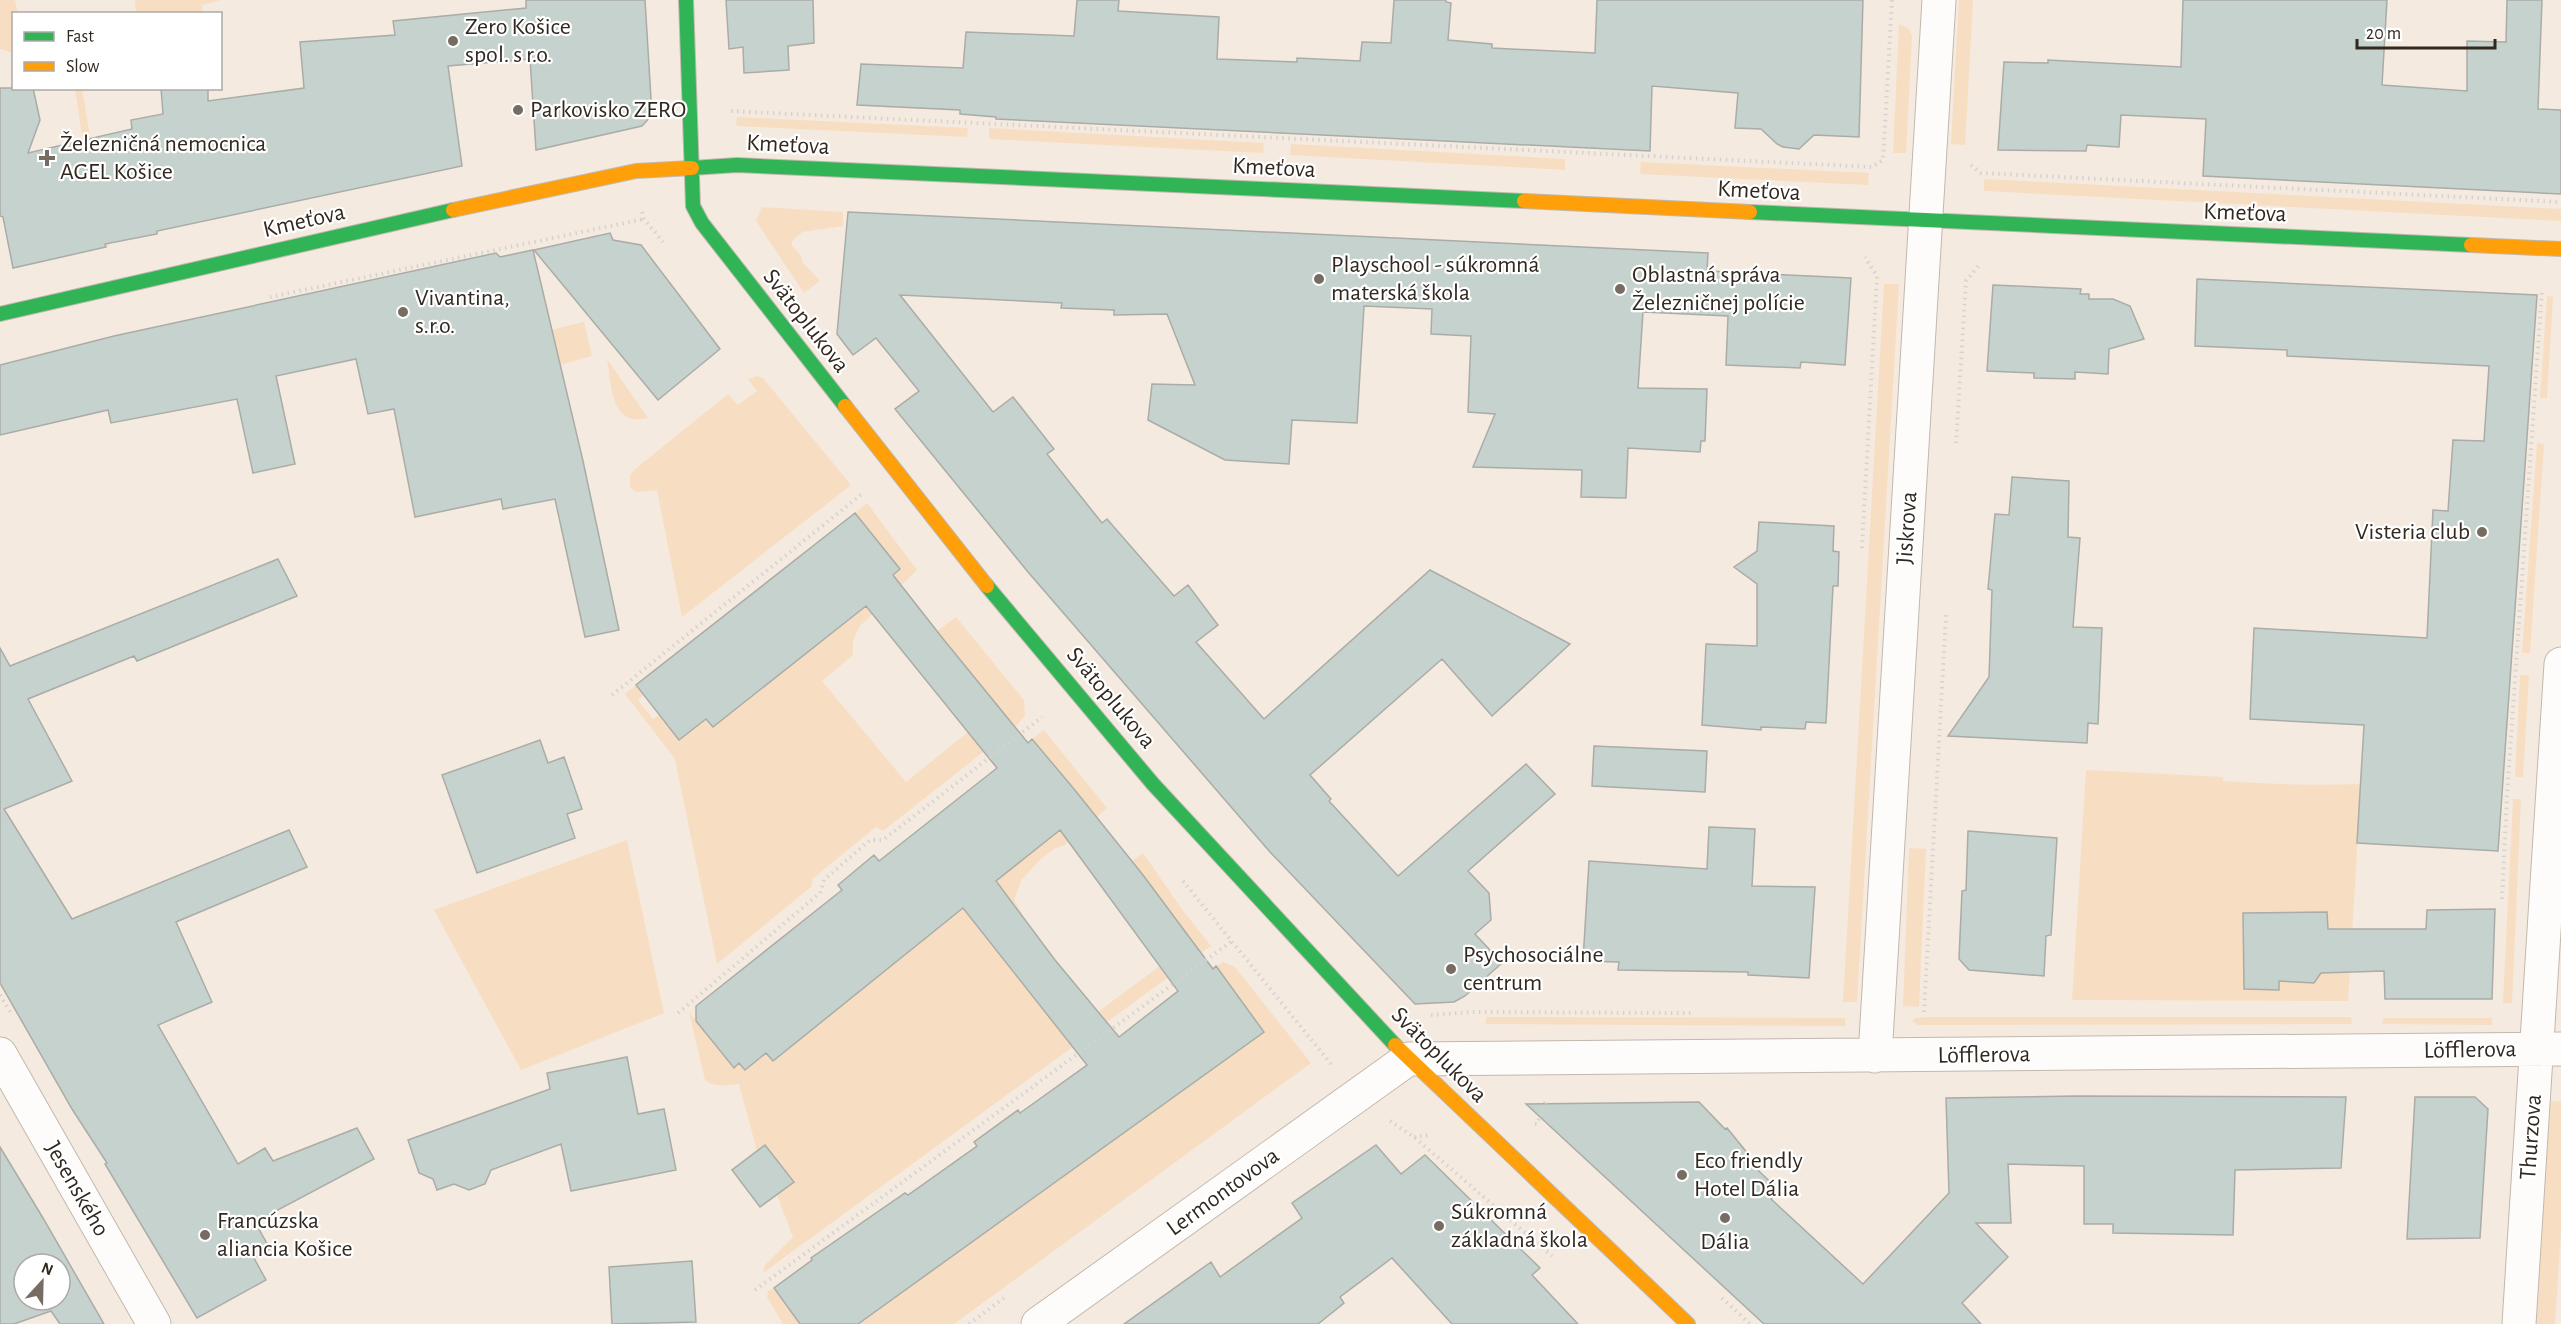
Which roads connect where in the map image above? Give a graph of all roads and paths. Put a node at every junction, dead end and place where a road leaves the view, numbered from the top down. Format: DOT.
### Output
graph roads {
  1 [pos="686,0"];
  2 [pos="1892,0"];
  3 [pos="1939,0"];
  4 [pos="1972,154"];
  5 [pos="736,165"];
  6 [pos="692,168"];
  7 [pos="2561,202"];
  8 [pos="644,219"];
  9 [pos="1926,221"];
  10 [pos="2561,249"];
  11 [pos="1864,255"];
  12 [pos="1982,261"];
  13 [pos="2542,288"];
  14 [pos="261,299"];
  15 [pos="0,314"];
  16 [pos="1956,446"];
  17 [pos="869,488"];
  18 [pos="1862,549"];
  19 [pos="1946,612"];
  20 [pos="2561,664"];
  21 [pos="612,695"];
  22 [pos="1047,712"];
  23 [pos="2502,910"];
  24 [pos="1232,941"];
  25 [pos="678,1012"];
  26 [pos="1695,1012"];
  27 [pos="1924,1012"];
  28 [pos="1428,1015"];
  29 [pos="2549,1049"];
  30 [pos="0,1054"];
  31 [pos="1875,1056"];
  32 [pos="1408,1059"];
  33 [pos="1529,1117"];
  34 [pos="1546,1132"];
  35 [pos="1414,1137"];
  36 [pos="1558,1261"];
  37 [pos="755,1290"];
  38 [pos="1718,1295"];
  39 [pos="154,1324"];
  40 [pos="1038,1324"];
  41 [pos="1688,1324"];
  42 [pos="1750,1324"];
  43 [pos="2519,1324"];
  1 -- 6 [label="street, Svätoplukova"];
  2 -- 5 [label="path"];
  3 -- 9 [label="street, Jiskrova"];
  4 -- 7 [label="path"];
  5 -- 6 [label="street, Kmeťova"];
  5 -- 9 [label="street, Kmeťova"];
  6 -- 15 [label="street, Kmeťova"];
  6 -- 32 [label="street, Svätoplukova"];
  8 -- 14 [label="path"];
  9 -- 10 [label="street, Kmeťova"];
  9 -- 31 [label="street, Jiskrova"];
  11 -- 18 [label="path"];
  12 -- 16 [label="path"];
  13 -- 23 [label="path"];
  17 -- 21 [label="path"];
  19 -- 27 [label="path"];
  20 -- 29 [label="street, Thurzova"];
  22 -- 25 [label="path"];
  24 -- 37 [label="path"];
  26 -- 28 [label="path"];
  29 -- 31 [label="street, Löfflerova"];
  29 -- 43 [label="street, Thurzova"];
  30 -- 39 [label="street, Jesenského"];
  31 -- 32 [label="street, Löfflerova"];
  32 -- 40 [label="street, Lermontovova"];
  32 -- 41 [label="street, Svätoplukova"];
  33 -- 34 [label="path"];
  35 -- 36 [label="path"];
  38 -- 42 [label="path"];
}
